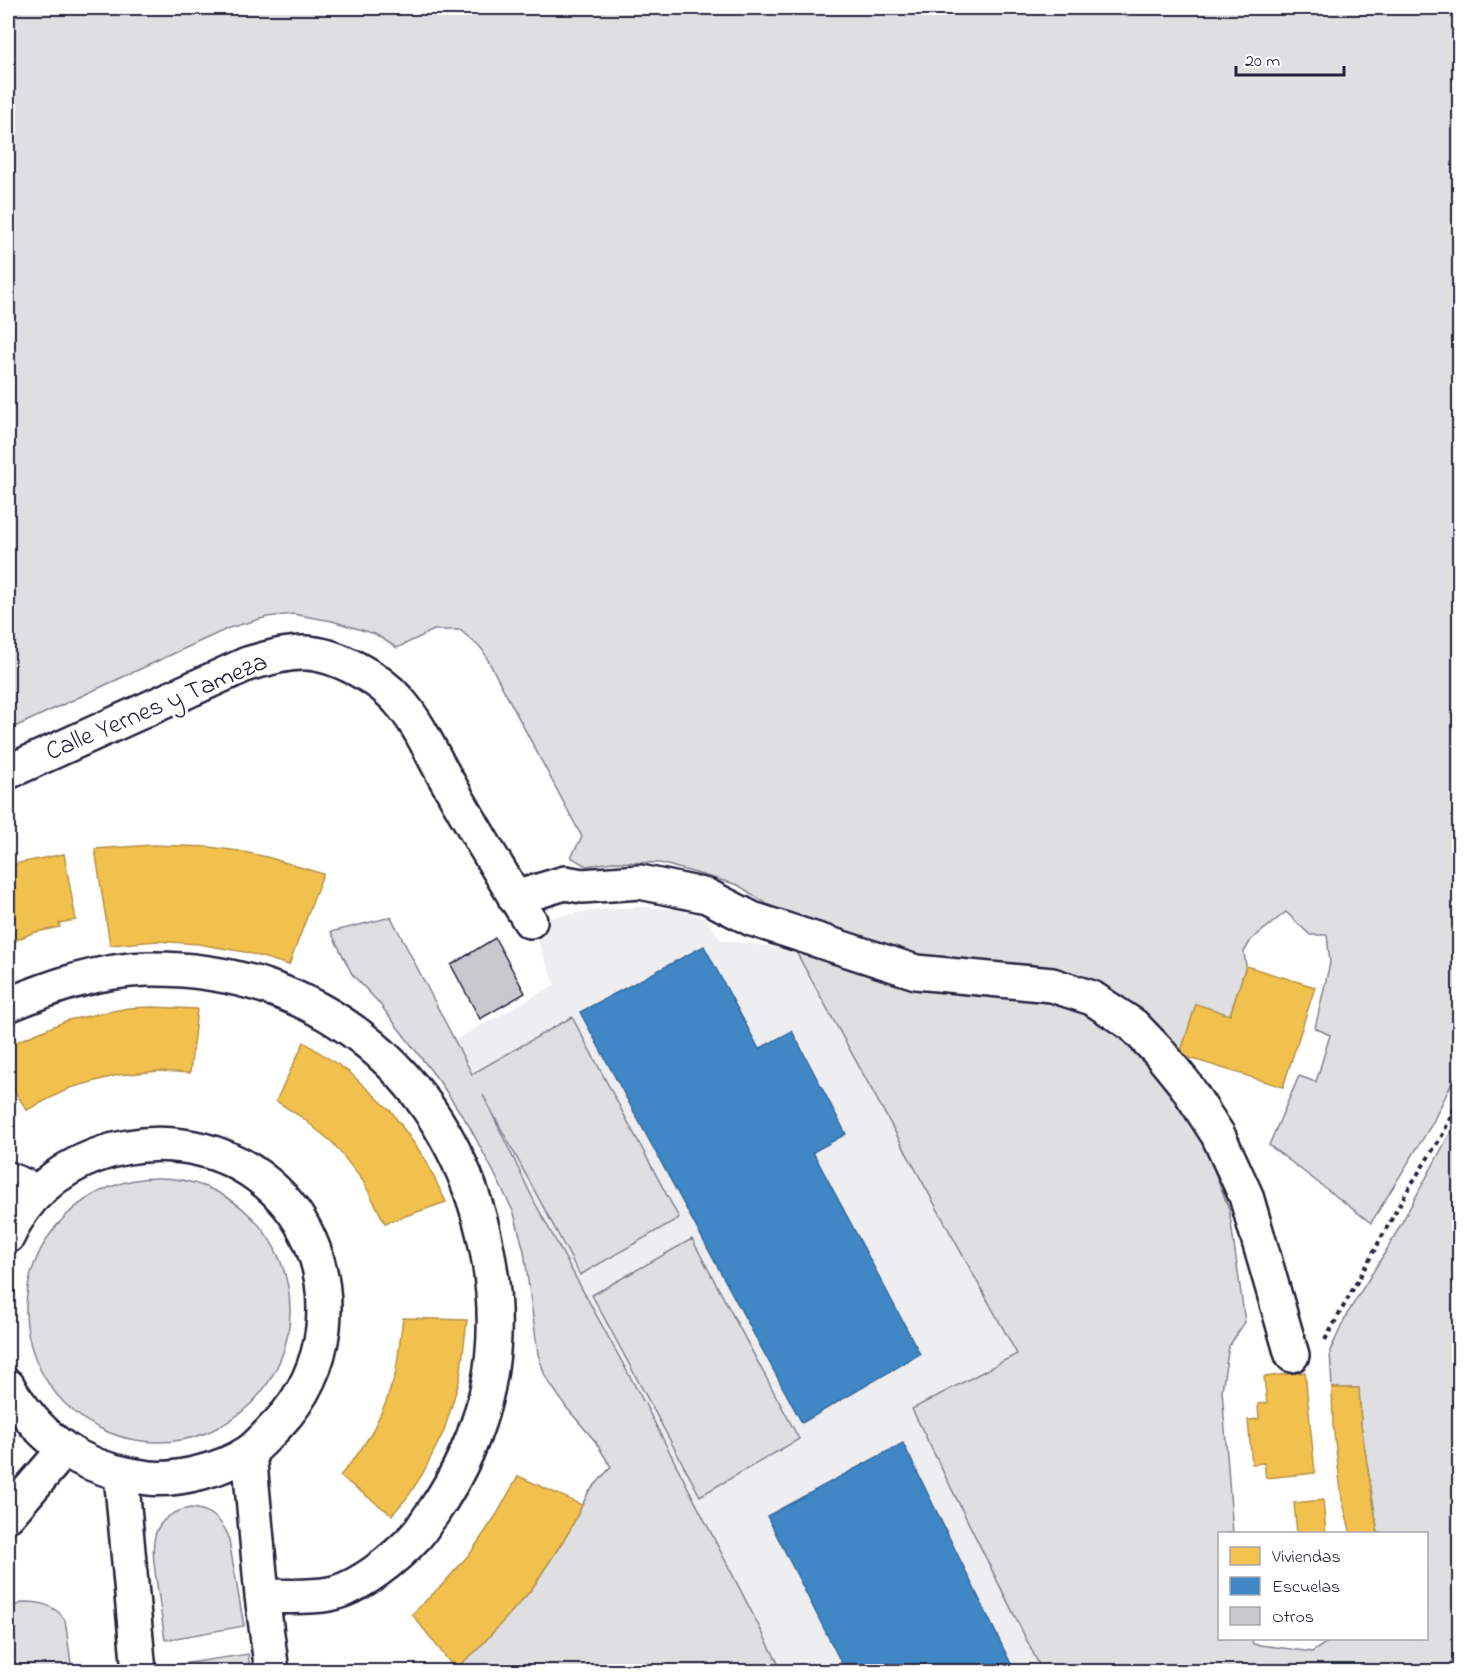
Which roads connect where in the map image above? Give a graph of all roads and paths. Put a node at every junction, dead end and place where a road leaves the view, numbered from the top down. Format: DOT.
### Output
graph roads {
  1 [pos="8,772"];
  2 [pos="8,1005"];
  3 [pos="1460,1096"];
  4 [pos="8,1179"];
  5 [pos="37,1191"];
  6 [pos="8,1232"];
  7 [pos="1292,1355"];
  8 [pos="8,1386"];
  9 [pos="64,1450"];
  10 [pos="249,1452"];
  11 [pos="121,1474"];
  12 [pos="8,1515"];
  13 [pos="262,1596"];
  14 [pos="139,1671"];
  15 [pos="272,1671"];
  1 -- 7 [label="street, Calle Yernes y Tameza"];
  2 -- 13 [label="street"];
  3 -- 7 [label="path"];
  4 -- 5 [label="street"];
  5 -- 6 [label="street"];
  5 -- 10 [label="street"];
  8 -- 9 [label="street"];
  9 -- 11 [label="street"];
  9 -- 12 [label="street"];
  10 -- 11 [label="street"];
  10 -- 13 [label="street"];
  11 -- 14 [label="street"];
  13 -- 15 [label="street"];
}
